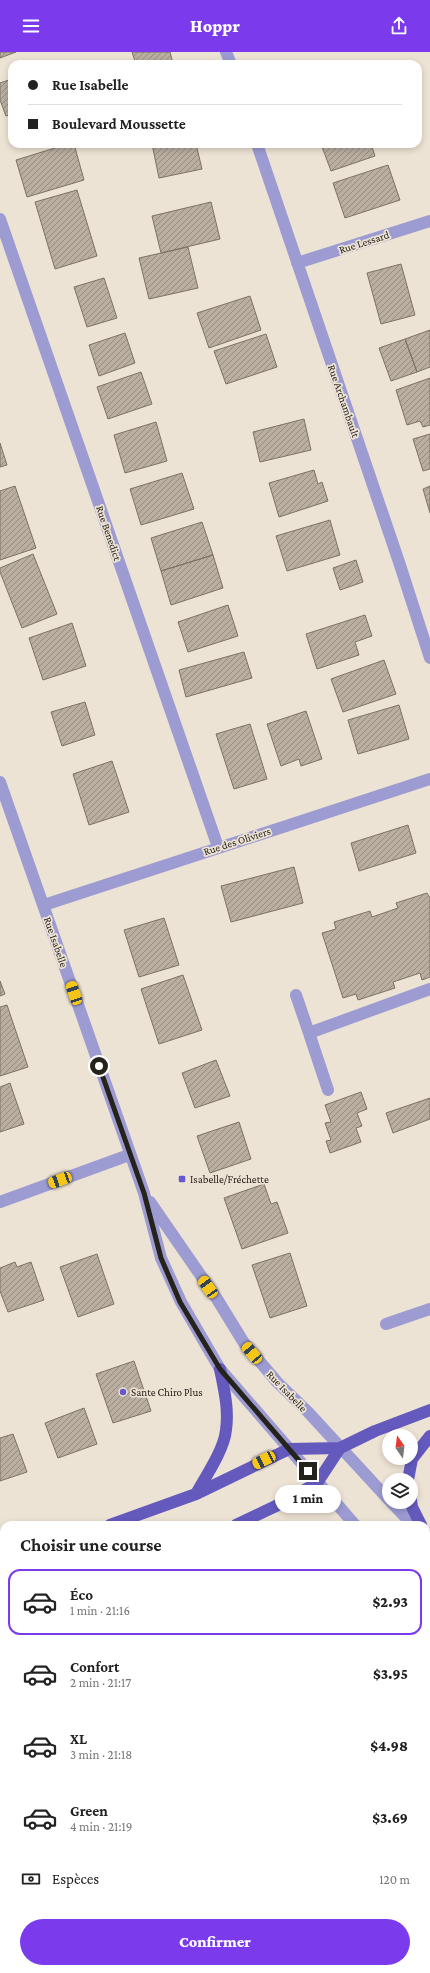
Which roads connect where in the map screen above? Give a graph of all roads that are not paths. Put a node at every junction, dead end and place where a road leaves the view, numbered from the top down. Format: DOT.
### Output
graph roads {
  1 [pos="258,148"];
  2 [pos="0,219"];
  3 [pos="430,221"];
  4 [pos="297,263"];
  5 [pos="430,658"];
  6 [pos="430,779"];
  7 [pos="0,782"];
  8 [pos="218,847"];
  9 [pos="44,905"];
  10 [pos="430,989"];
  11 [pos="296,995"];
  12 [pos="309,1033"];
  13 [pos="328,1090"];
  14 [pos="129,1155"];
  15 [pos="144,1193"];
  16 [pos="0,1202"];
  17 [pos="430,1309"];
  18 [pos="386,1324"];
  19 [pos="220,1369"];
  20 [pos="430,1410"];
  21 [pos="430,1436"];
  22 [pos="340,1448"];
  23 [pos="289,1449"];
  24 [pos="409,1473"];
  25 [pos="317,1482"];
  26 [pos="382,1493"];
  27 [pos="196,1494"];
  28 [pos="398,1509"];
  29 [pos="413,1509"];
  30 [pos="121,1521"];
  31 [pos="244,1521"];
  32 [pos="351,1521"];
  33 [pos="409,1521"];
  34 [pos="419,1521"];
  1 -- 4 [label="street, Rue Archambault"];
  2 -- 8 [label="street, Rue Benedict"];
  3 -- 4 [label="street, Rue Lessard"];
  4 -- 5 [label="street, Rue Archambault"];
  6 -- 8 [label="street, Rue des Oliviers"];
  7 -- 9 [label="street, Rue Isabelle"];
  8 -- 9 [label="street, Rue des Oliviers"];
  9 -- 14 [label="street, Rue Isabelle"];
  10 -- 12 [label="street"];
  11 -- 12 [label="street"];
  12 -- 13 [label="street"];
  14 -- 15 [label="street, Rue Isabelle"];
  14 -- 16 [label="street"];
  15 -- 19 [label="street, Rue Isabelle"];
  15 -- 22 [label="street, Rue Isabelle"];
  17 -- 18 [label="street"];
  19 -- 23 [label="street, Rue Isabelle"];
  19 -- 27 [label="main road"];
  20 -- 22 [label="main road"];
  21 -- 24 [label="main road"];
  22 -- 23 [label="main road"];
  22 -- 25 [label="main road"];
  22 -- 26 [label="street, Rue Isabelle"];
  23 -- 25 [label="street, Rue Isabelle"];
  23 -- 27 [label="main road"];
  25 -- 31 [label="main road"];
  25 -- 32 [label="street, Rue Isabelle"];
  27 -- 30 [label="main road"];
  28 -- 33 [label="street"];
  29 -- 34 [label="main road"];
}
